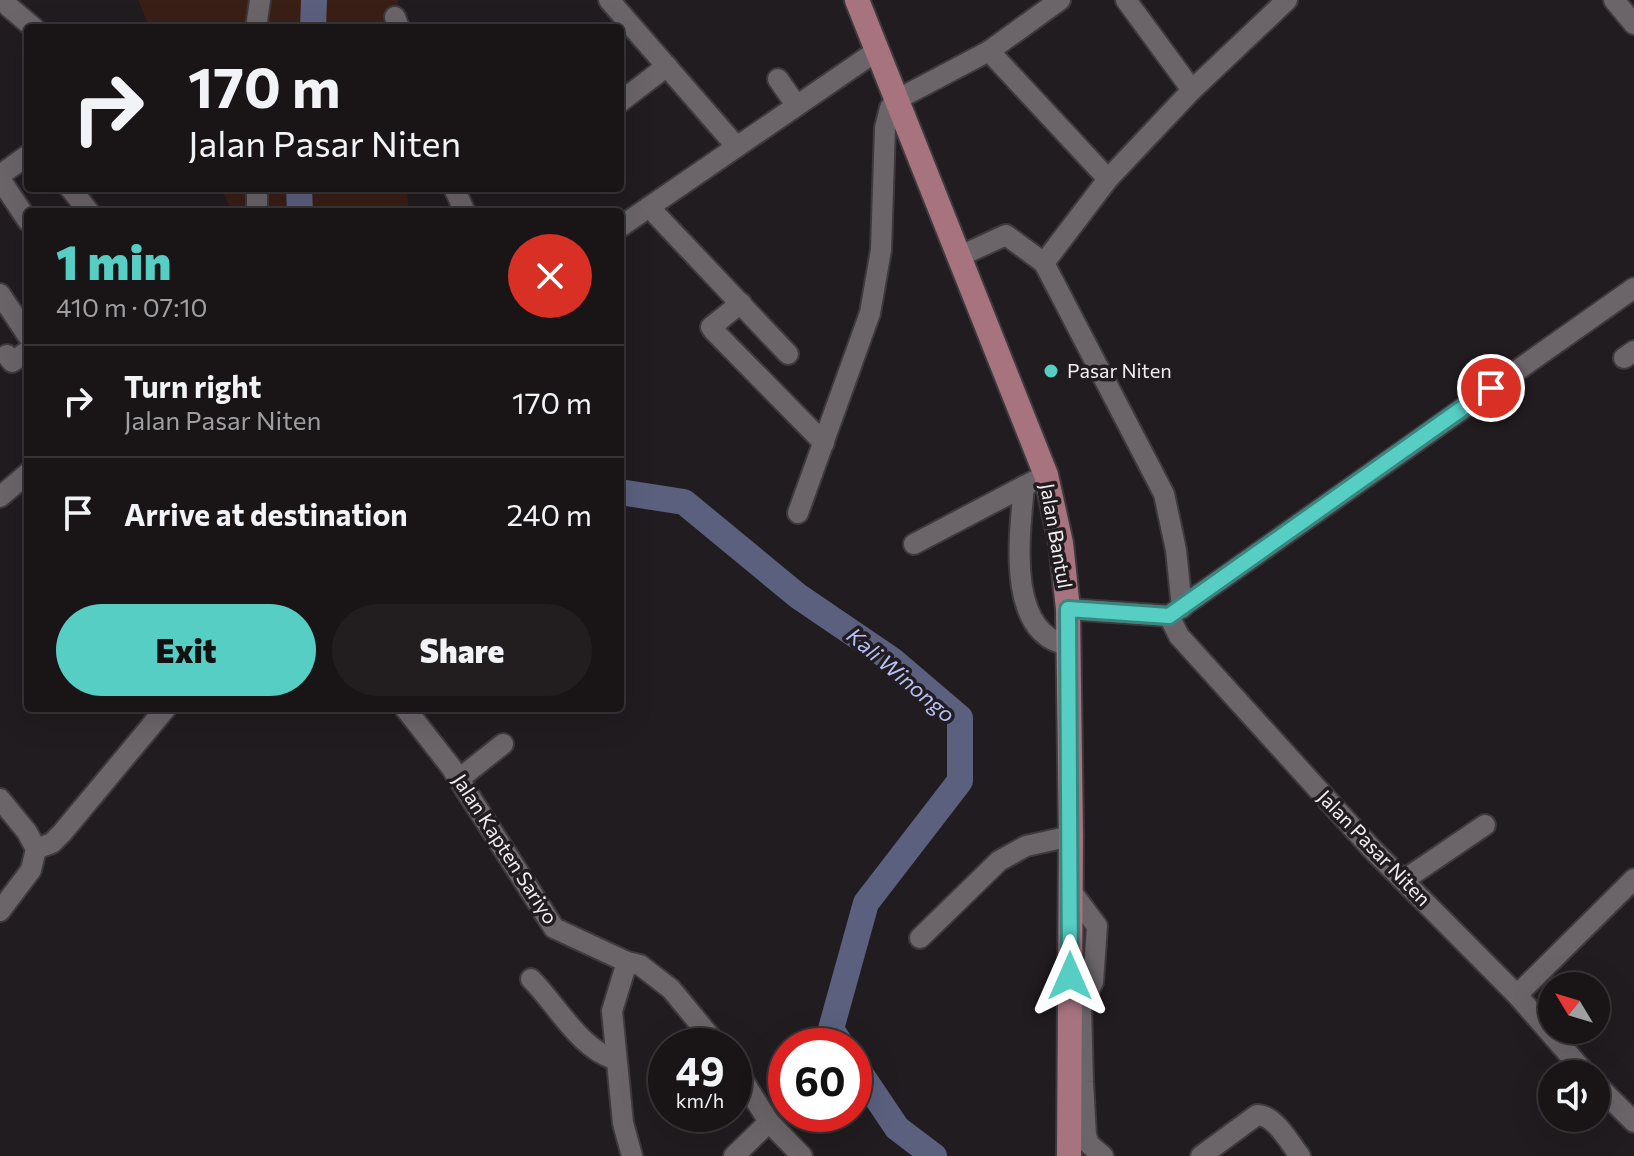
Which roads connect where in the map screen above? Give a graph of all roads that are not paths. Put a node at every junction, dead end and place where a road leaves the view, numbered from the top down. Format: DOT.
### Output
graph roads {
  1 [pos="260,0"];
  2 [pos="609,0"];
  3 [pos="857,0"];
  4 [pos="1060,0"];
  5 [pos="1126,0"];
  6 [pos="1287,0"];
  7 [pos="1614,0"];
  8 [pos="10,6"];
  9 [pos="618,23"];
  10 [pos="30,24"];
  11 [pos="257,24"];
  12 [pos="1634,24"];
  13 [pos="624,28"];
  14 [pos="878,50"];
  15 [pos="989,51"];
  16 [pos="667,66"];
  17 [pos="778,79"];
  18 [pos="1192,90"];
  19 [pos="624,99"];
  20 [pos="898,99"];
  21 [pos="796,105"];
  22 [pos="736,146"];
  23 [pos="24,158"];
  24 [pos="0,177"];
  25 [pos="1108,179"];
  26 [pos="73,192"];
  27 [pos="649,207"];
  28 [pos="86,208"];
  29 [pos="24,215"];
  30 [pos="624,224"];
  31 [pos="960,256"];
  32 [pos="1044,263"];
  33 [pos="1634,288"];
  34 [pos="0,294"];
  35 [pos="741,303"];
  36 [pos="24,330"];
  37 [pos="24,354"];
  38 [pos="788,354"];
  39 [pos="7,355"];
  40 [pos="824,443"];
  41 [pos="24,476"];
  42 [pos="1035,480"];
  43 [pos="0,497"];
  44 [pos="798,513"];
  45 [pos="914,544"];
  46 [pos="1068,609"];
  47 [pos="1176,612"];
  48 [pos="1068,645"];
  49 [pos="163,712"];
  50 [pos="416,712"];
  51 [pos="503,744"];
  52 [pos="459,779"];
  53 [pos="0,799"];
  54 [pos="1485,825"];
  55 [pos="1071,836"];
  56 [pos="36,849"];
  57 [pos="1634,879"];
  58 [pos="1404,880"];
  59 [pos="0,911"];
  60 [pos="920,938"];
  61 [pos="627,962"];
  62 [pos="531,979"];
  63 [pos="1517,995"];
  64 [pos="1076,1005"];
  65 [pos="703,1028"];
  66 [pos="614,1059"];
  67 [pos="1574,1060"];
  68 [pos="752,1095"];
  69 [pos="1610,1098"];
  70 [pos="768,1120"];
  71 [pos="1634,1122"];
  72 [pos="768,1123"];
  73 [pos="779,1132"];
  74 [pos="632,1156"];
  75 [pos="734,1156"];
  76 [pos="802,1156"];
  77 [pos="1069,1156"];
  78 [pos="1103,1156"];
  79 [pos="1201,1156"];
  80 [pos="1300,1156"];
  1 -- 11 [label="street"];
  2 -- 9 [label="street"];
  3 -- 14 [label="main road, Jalan Bantul"];
  4 -- 15 [label="street"];
  5 -- 18 [label="street"];
  6 -- 18 [label="street"];
  7 -- 12 [label="street"];
  8 -- 10 [label="street"];
  13 -- 16 [label="street"];
  14 -- 20 [label="main road, Jalan Bantul"];
  14 -- 21 [label="street"];
  15 -- 20 [label="street"];
  15 -- 25 [label="street"];
  16 -- 19 [label="street"];
  16 -- 22 [label="street"];
  17 -- 21 [label="street"];
  18 -- 25 [label="street"];
  20 -- 31 [label="main road, Jalan Bantul"];
  20 -- 40 [label="street"];
  21 -- 22 [label="street"];
  22 -- 27 [label="street"];
  23 -- 24 [label="street"];
  24 -- 29 [label="street"];
  25 -- 32 [label="street"];
  26 -- 28 [label="street"];
  27 -- 30 [label="street"];
  27 -- 35 [label="street"];
  31 -- 32 [label="street"];
  31 -- 42 [label="main road, Jalan Bantul"];
  32 -- 47 [label="street"];
  33 -- 47 [label="street"];
  34 -- 36 [label="street"];
  35 -- 38 [label="street"];
  35 -- 40 [label="street"];
  37 -- 39 [label="street"];
  40 -- 44 [label="street"];
  41 -- 43 [label="street"];
  42 -- 45 [label="street"];
  42 -- 46 [label="main road, Jalan Bantul"];
  42 -- 48 [label="street"];
  46 -- 47 [label="street"];
  46 -- 48 [label="main road, Jalan Bantul"];
  47 -- 58 [label="street, Jalan Pasar Niten"];
  48 -- 55 [label="main road, Jalan Bantul"];
  49 -- 56 [label="street"];
  50 -- 52 [label="street, Jalan Kapten Sariyo"];
  51 -- 52 [label="street"];
  52 -- 61 [label="street, Jalan Kapten Sariyo"];
  53 -- 56 [label="street"];
  54 -- 58 [label="street"];
  55 -- 60 [label="street"];
  55 -- 64 [label="main road, Jalan Bantul"];
  56 -- 59 [label="street"];
  57 -- 63 [label="street"];
  58 -- 63 [label="street, Jalan Pasar Niten"];
  61 -- 65 [label="street, Jalan Kapten Sariyo"];
  61 -- 66 [label="street"];
  62 -- 66 [label="street"];
  63 -- 67 [label="street, Jalan Pasar Niten"];
  64 -- 77 [label="main road, Jalan Bantul"];
  64 -- 78 [label="street"];
  66 -- 74 [label="street"];
  68 -- 70 [label="street"];
  69 -- 71 [label="street"];
  72 -- 75 [label="street"];
  73 -- 76 [label="street"];
  79 -- 80 [label="street"];
}
